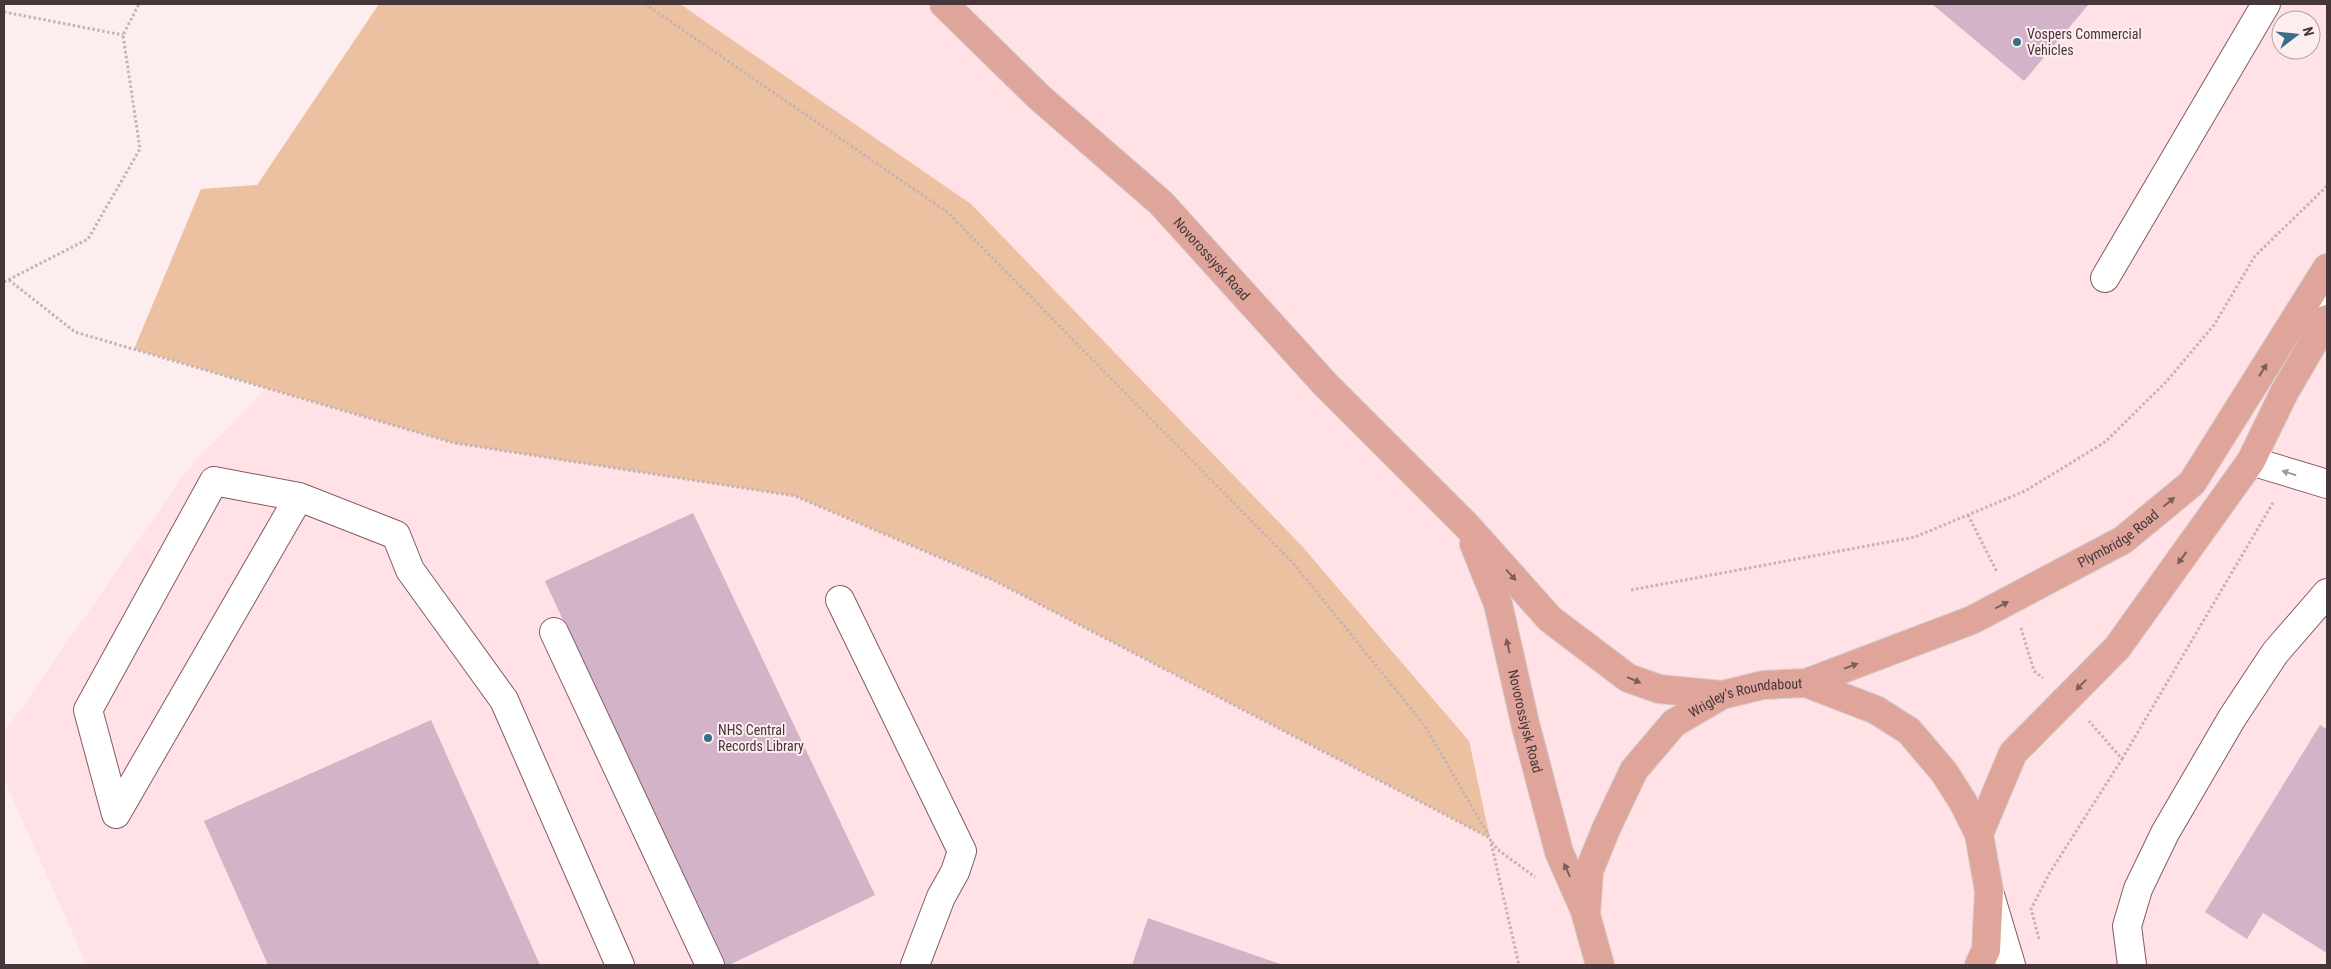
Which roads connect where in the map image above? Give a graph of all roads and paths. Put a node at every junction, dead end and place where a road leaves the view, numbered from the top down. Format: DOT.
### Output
graph roads {
  1 [pos="139,4"];
  2 [pos="645,4"];
  3 [pos="944,4"];
  4 [pos="2266,4"];
  5 [pos="4,12"];
  6 [pos="123,35"];
  7 [pos="2327,186"];
  8 [pos="2327,268"];
  9 [pos="2105,278"];
  10 [pos="9,280"];
  11 [pos="4,282"];
  12 [pos="2320,297"];
  13 [pos="2327,319"];
  14 [pos="2251,461"];
  15 [pos="2291,473"];
  16 [pos="2327,484"];
  17 [pos="299,497"];
  18 [pos="1467,526"];
  19 [pos="1630,590"];
  20 [pos="2327,593"];
  21 [pos="840,600"];
  22 [pos="554,632"];
  23 [pos="1806,683"];
  24 [pos="1722,695"];
  25 [pos="2122,759"];
  26 [pos="1979,834"];
  27 [pos="1490,838"];
  28 [pos="1542,882"];
  29 [pos="1988,891"];
  30 [pos="1586,915"];
  31 [pos="620,965"];
  32 [pos="710,965"];
  33 [pos="915,965"];
  34 [pos="1519,965"];
  35 [pos="1600,965"];
  36 [pos="1978,965"];
  37 [pos="2011,965"];
  38 [pos="2132,965"];
  1 -- 6 [label="path"];
  2 -- 27 [label="path"];
  3 -- 18 [label="main road, Novorossiysk Road"];
  4 -- 9 [label="street"];
  5 -- 6 [label="path"];
  6 -- 10 [label="path"];
  7 -- 19 [label="path"];
  8 -- 12 [label="main road, Plymbridge Road"];
  10 -- 11 [label="path"];
  10 -- 27 [label="path"];
  23 -- 12 [label="main road, Plymbridge Road, one-way"];
  13 -- 14 [label="main road"];
  15 -- 14 [label="street, one-way"];
  14 -- 26 [label="main road, one-way"];
  15 -- 16 [label="street"];
  15 -- 25 [label="path"];
  17 -- 17 [label="street"];
  17 -- 31 [label="street"];
  18 -- 24 [label="main road, Novorossiysk Road, one-way"];
  30 -- 18 [label="main road, Novorossiysk Road, one-way"];
  20 -- 38 [label="street"];
  21 -- 33 [label="street"];
  22 -- 32 [label="street"];
  23 -- 24 [label="main road, Wrigley's Roundabout"];
  23 -- 26 [label="main road, Wrigley's Roundabout"];
  24 -- 30 [label="main road, Wrigley's Roundabout"];
  26 -- 29 [label="main road, Wrigley's Roundabout"];
  27 -- 28 [label="path"];
  27 -- 34 [label="path"];
  29 -- 36 [label="main road, Wrigley's Roundabout"];
  29 -- 37 [label="street"];
  30 -- 35 [label="main road, Wrigley's Roundabout"];
}
